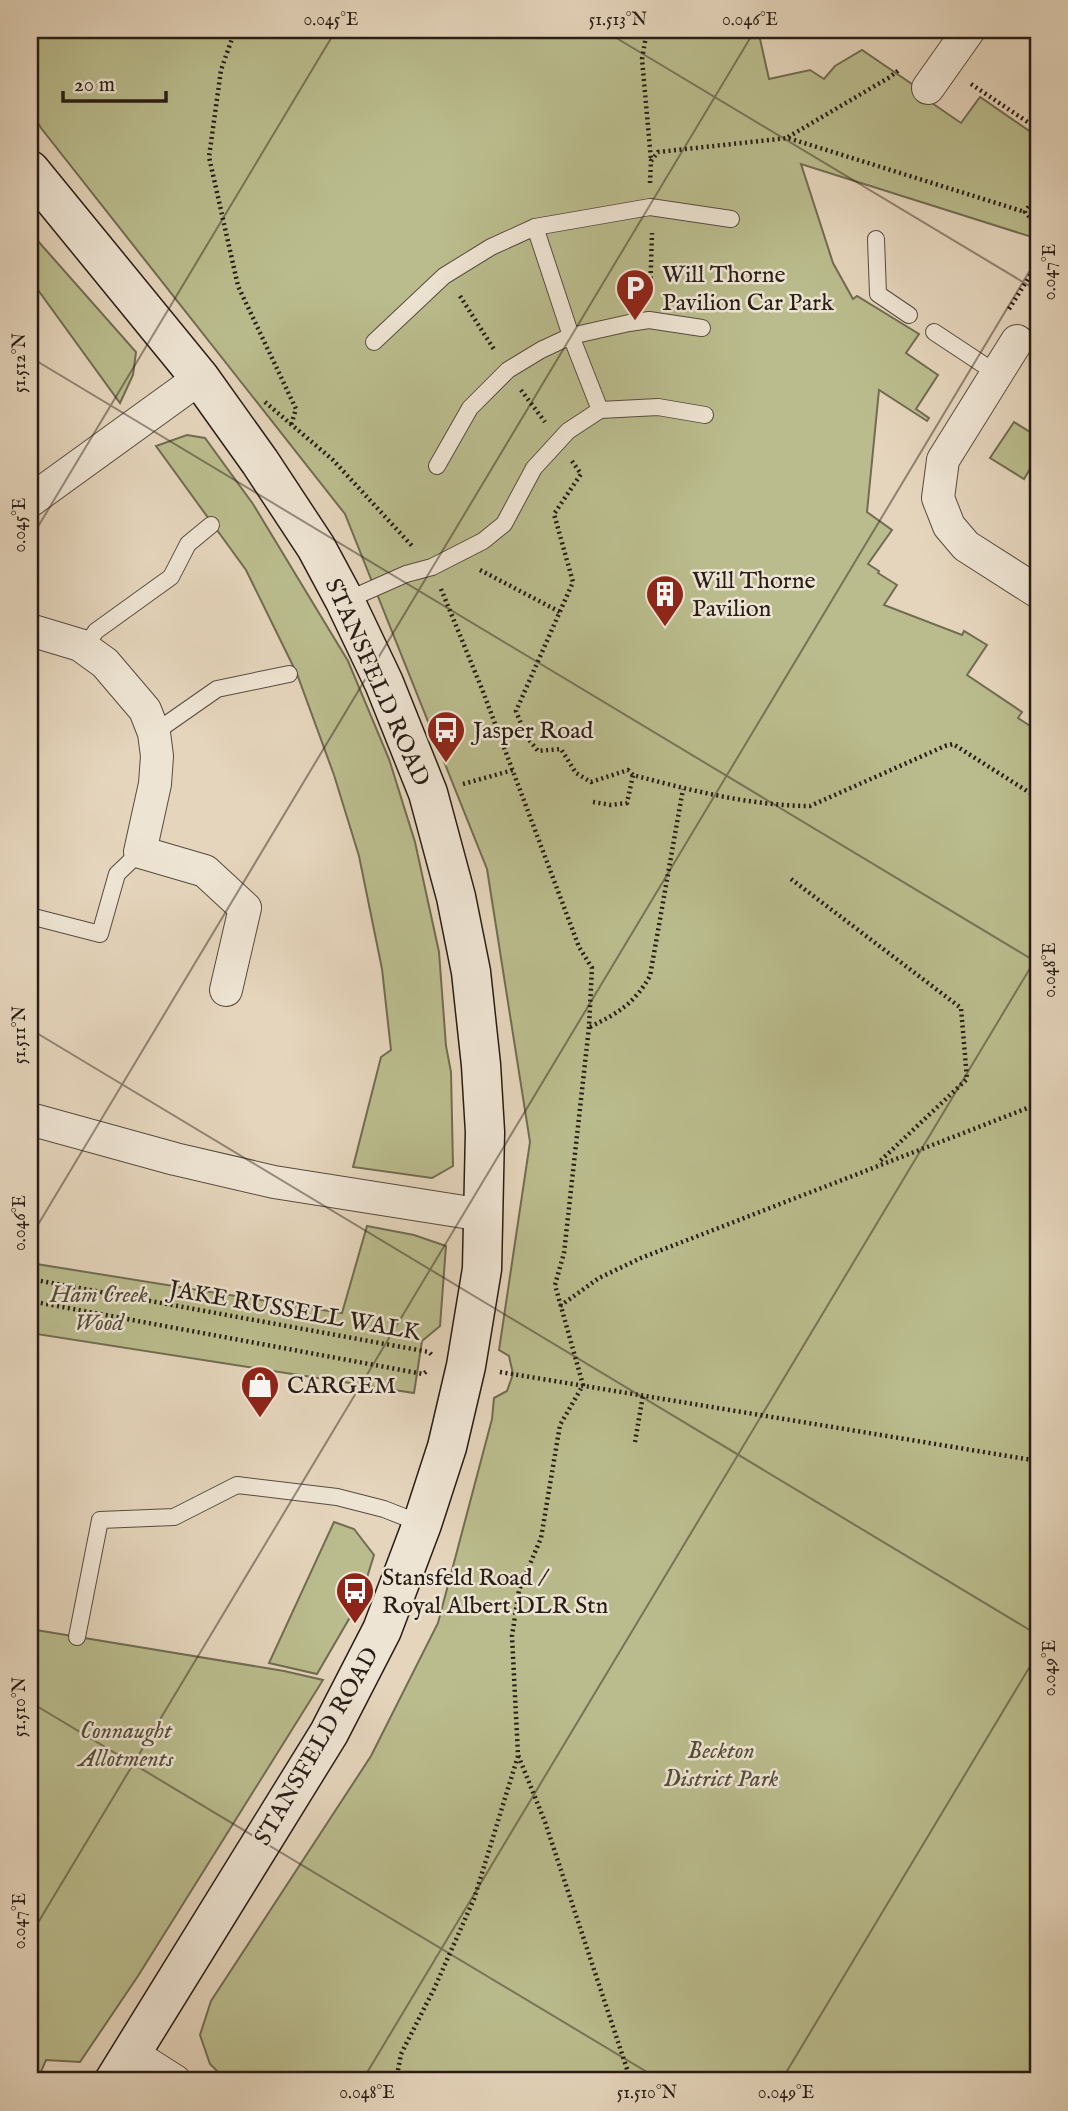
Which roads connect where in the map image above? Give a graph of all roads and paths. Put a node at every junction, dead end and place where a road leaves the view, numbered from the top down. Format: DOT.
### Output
graph roads {
  1 [pos="235,30"];
  2 [pos="647,30"];
  3 [pos="969,30"];
  4 [pos="936,77"];
  5 [pos="1038,129"];
  6 [pos="788,138"];
  7 [pos="650,161"];
  8 [pos="30,170"];
  9 [pos="1038,194"];
  10 [pos="650,207"];
  11 [pos="1025,212"];
  12 [pos="730,219"];
  13 [pos="535,227"];
  14 [pos="1038,227"];
  15 [pos="876,239"];
  16 [pos="1038,263"];
  17 [pos="652,279"];
  18 [pos="468,307"];
  19 [pos="909,315"];
  20 [pos="702,327"];
  21 [pos="934,332"];
  22 [pos="484,334"];
  23 [pos="571,336"];
  24 [pos="1017,341"];
  25 [pos="374,342"];
  26 [pos="996,373"];
  27 [pos="200,378"];
  28 [pos="531,406"];
  29 [pos="600,410"];
  30 [pos="705,415"];
  31 [pos="291,425"];
  32 [pos="559,441"];
  33 [pos="437,467"];
  34 [pos="30,501"];
  35 [pos="211,525"];
  36 [pos="453,556"];
  37 [pos="1038,592"];
  38 [pos="345,601"];
  39 [pos="560,612"];
  40 [pos="30,630"];
  41 [pos="84,648"];
  42 [pos="289,674"];
  43 [pos="482,689"];
  44 [pos="155,733"];
  45 [pos="513,770"];
  46 [pos="633,775"];
  47 [pos="460,784"];
  48 [pos="683,789"];
  49 [pos="1038,798"];
  50 [pos="593,802"];
  51 [pos="140,852"];
  52 [pos="791,879"];
  53 [pos="30,916"];
  54 [pos="226,990"];
  55 [pos="589,1027"];
  56 [pos="1038,1104"];
  57 [pos="30,1119"];
  58 [pos="875,1166"];
  59 [pos="483,1215"];
  60 [pos="30,1279"];
  61 [pos="30,1301"];
  62 [pos="560,1306"];
  63 [pos="429,1352"];
  64 [pos="423,1374"];
  65 [pos="513,1374"];
  66 [pos="583,1385"];
  67 [pos="643,1395"];
  68 [pos="635,1442"];
  69 [pos="1038,1461"];
  70 [pos="422,1524"];
  71 [pos="77,1637"];
  72 [pos="519,1755"];
  73 [pos="123,2067"];
  74 [pos="175,2081"];
  75 [pos="396,2081"];
  76 [pos="631,2081"];
  1 -- 31 [label="path"];
  2 -- 7 [label="path"];
  3 -- 4 [label="street"];
  4 -- 5 [label="path"];
  4 -- 6 [label="path"];
  6 -- 7 [label="path"];
  6 -- 11 [label="path"];
  7 -- 10 [label="path"];
  8 -- 27 [label="street, STANSFELD ROAD"];
  9 -- 11 [label="path"];
  10 -- 12 [label="lane"];
  10 -- 13 [label="lane"];
  10 -- 17 [label="path"];
  11 -- 14 [label="path"];
  13 -- 23 [label="lane"];
  13 -- 25 [label="lane"];
  15 -- 19 [label="lane"];
  16 -- 24 [label="path"];
  18 -- 22 [label="path"];
  20 -- 23 [label="lane"];
  21 -- 26 [label="lane"];
  23 -- 29 [label="lane"];
  23 -- 33 [label="lane"];
  24 -- 26 [label="street"];
  26 -- 37 [label="street"];
  27 -- 34 [label="street"];
  27 -- 38 [label="street, STANSFELD ROAD"];
  28 -- 32 [label="path"];
  29 -- 30 [label="lane"];
  29 -- 32 [label="lane"];
  32 -- 36 [label="lane"];
  32 -- 39 [label="path"];
  35 -- 41 [label="lane"];
  36 -- 38 [label="lane"];
  36 -- 39 [label="path"];
  38 -- 59 [label="street, STANSFELD ROAD"];
  39 -- 46 [label="path"];
  40 -- 41 [label="street"];
  41 -- 44 [label="street"];
  42 -- 44 [label="lane"];
  43 -- 45 [label="path"];
  44 -- 51 [label="street"];
  45 -- 47 [label="path"];
  45 -- 55 [label="path"];
  46 -- 48 [label="path"];
  46 -- 50 [label="path"];
  48 -- 49 [label="path"];
  48 -- 55 [label="path"];
  51 -- 53 [label="lane"];
  51 -- 54 [label="street"];
  52 -- 58 [label="path"];
  55 -- 62 [label="path"];
  56 -- 58 [label="path"];
  57 -- 59 [label="street"];
  58 -- 62 [label="path"];
  59 -- 70 [label="street, STANSFELD ROAD"];
  60 -- 63 [label="path, JAKE RUSSELL WALK"];
  61 -- 64 [label="path"];
  62 -- 66 [label="path"];
  65 -- 66 [label="path"];
  66 -- 67 [label="path"];
  66 -- 72 [label="path"];
  67 -- 68 [label="path"];
  67 -- 69 [label="path"];
  70 -- 71 [label="lane"];
  70 -- 73 [label="street, STANSFELD ROAD"];
  72 -- 75 [label="path"];
  72 -- 76 [label="path"];
  73 -- 74 [label="street"];
}
